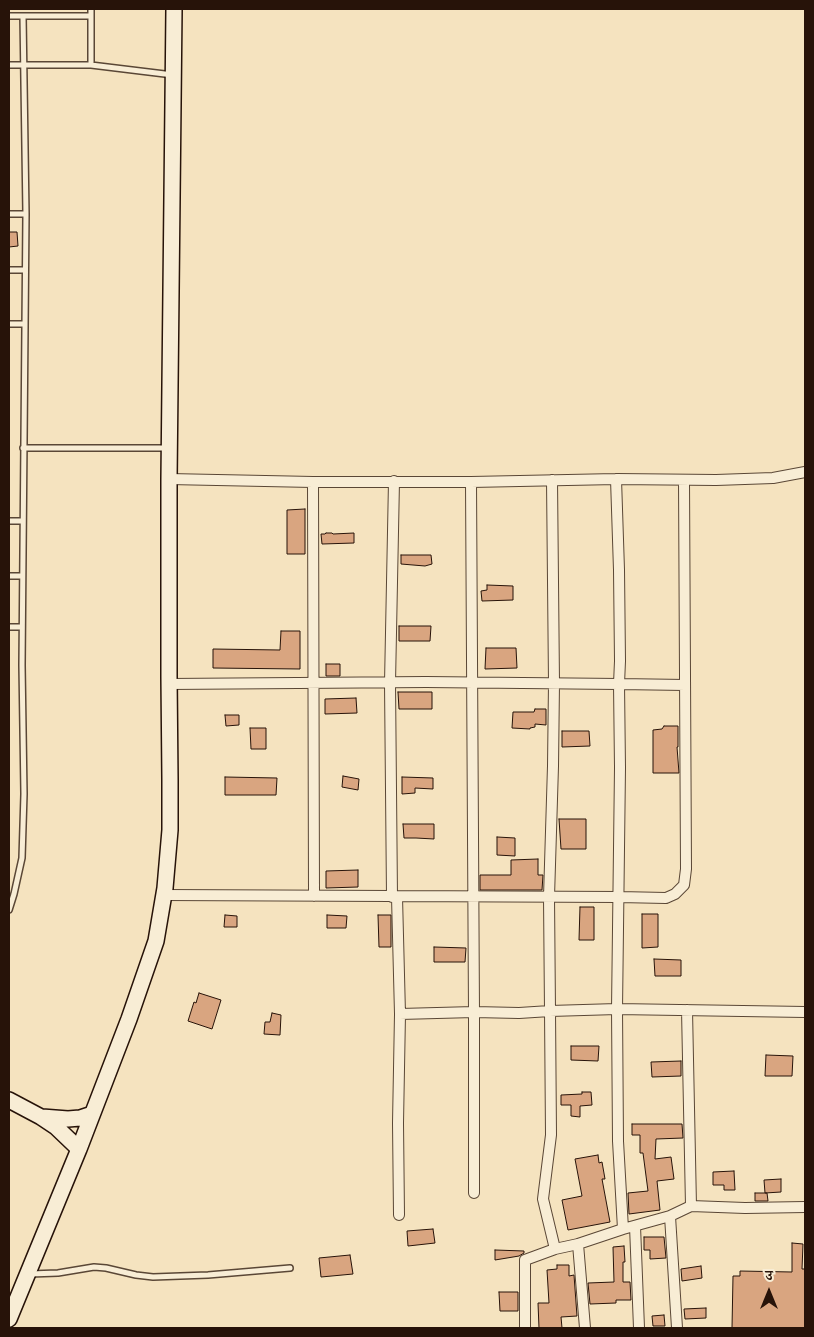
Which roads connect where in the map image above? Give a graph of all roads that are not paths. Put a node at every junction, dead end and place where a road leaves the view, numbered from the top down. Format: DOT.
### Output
graph roads {
  1 [pos="91,9"];
  2 [pos="174,9"];
  3 [pos="9,16"];
  4 [pos="23,16"];
  5 [pos="91,16"];
  6 [pos="9,65"];
  7 [pos="24,65"];
  8 [pos="91,65"];
  9 [pos="174,75"];
  10 [pos="9,214"];
  11 [pos="26,214"];
  12 [pos="9,270"];
  13 [pos="25,270"];
  14 [pos="9,324"];
  15 [pos="24,324"];
  16 [pos="24,448"];
  17 [pos="169,448"];
  18 [pos="805,472"];
  19 [pos="169,479"];
  20 [pos="616,479"];
  21 [pos="552,480"];
  22 [pos="684,480"];
  23 [pos="394,481"];
  24 [pos="313,482"];
  25 [pos="471,482"];
  26 [pos="9,521"];
  27 [pos="23,521"];
  28 [pos="9,576"];
  29 [pos="22,576"];
  30 [pos="9,627"];
  31 [pos="22,627"];
  32 [pos="313,683"];
  33 [pos="390,683"];
  34 [pos="473,683"];
  35 [pos="554,683"];
  36 [pos="169,684"];
  37 [pos="618,684"];
  38 [pos="685,685"];
  39 [pos="164,895"];
  40 [pos="314,896"];
  41 [pos="395,896"];
  42 [pos="473,897"];
  43 [pos="549,897"];
  44 [pos="619,897"];
  45 [pos="9,910"];
  46 [pos="617,1009"];
  47 [pos="687,1010"];
  48 [pos="550,1011"];
  49 [pos="474,1012"];
  50 [pos="805,1012"];
  51 [pos="400,1014"];
  52 [pos="9,1100"];
  53 [pos="92,1114"];
  54 [pos="41,1117"];
  55 [pos="79,1149"];
  56 [pos="474,1193"];
  57 [pos="691,1206"];
  58 [pos="805,1207"];
  59 [pos="399,1215"];
  60 [pos="670,1216"];
  61 [pos="635,1226"];
  62 [pos="623,1229"];
  63 [pos="578,1244"];
  64 [pos="555,1249"];
  65 [pos="290,1268"];
  66 [pos="27,1274"];
  67 [pos="9,1319"];
  68 [pos="525,1328"];
  69 [pos="585,1328"];
  70 [pos="639,1328"];
  71 [pos="677,1328"];
  1 -- 5 [label="lane"];
  2 -- 9 [label="main road"];
  3 -- 4 [label="lane"];
  4 -- 5 [label="lane"];
  4 -- 7 [label="lane"];
  5 -- 8 [label="lane"];
  6 -- 7 [label="lane"];
  7 -- 8 [label="lane"];
  7 -- 11 [label="lane"];
  8 -- 9 [label="lane"];
  9 -- 17 [label="main road"];
  10 -- 11 [label="lane"];
  11 -- 13 [label="lane"];
  12 -- 13 [label="lane"];
  13 -- 15 [label="lane"];
  14 -- 15 [label="lane"];
  15 -- 16 [label="lane"];
  16 -- 17 [label="lane"];
  16 -- 27 [label="lane"];
  17 -- 19 [label="main road"];
  18 -- 22 [label="street"];
  19 -- 24 [label="street"];
  19 -- 36 [label="main road"];
  20 -- 21 [label="street"];
  20 -- 22 [label="street"];
  20 -- 37 [label="street"];
  21 -- 25 [label="street"];
  21 -- 35 [label="street"];
  22 -- 38 [label="street"];
  23 -- 24 [label="street"];
  23 -- 25 [label="street"];
  23 -- 33 [label="street"];
  24 -- 32 [label="street"];
  25 -- 34 [label="street"];
  26 -- 27 [label="lane"];
  27 -- 29 [label="lane"];
  28 -- 29 [label="lane"];
  29 -- 31 [label="lane"];
  30 -- 31 [label="lane"];
  31 -- 45 [label="lane"];
  32 -- 33 [label="street"];
  32 -- 36 [label="street"];
  32 -- 40 [label="street"];
  33 -- 34 [label="street"];
  33 -- 41 [label="street"];
  34 -- 35 [label="street"];
  34 -- 42 [label="street"];
  35 -- 37 [label="street"];
  35 -- 43 [label="street"];
  36 -- 39 [label="main road"];
  37 -- 38 [label="street"];
  37 -- 44 [label="street"];
  38 -- 44 [label="street"];
  39 -- 40 [label="street"];
  39 -- 53 [label="main road"];
  40 -- 41 [label="street"];
  41 -- 42 [label="street"];
  41 -- 51 [label="street"];
  42 -- 43 [label="street"];
  42 -- 49 [label="street"];
  43 -- 44 [label="street"];
  43 -- 48 [label="street"];
  44 -- 46 [label="street"];
  46 -- 47 [label="street"];
  46 -- 48 [label="street"];
  46 -- 62 [label="street"];
  47 -- 50 [label="street"];
  47 -- 57 [label="street"];
  48 -- 49 [label="street"];
  48 -- 64 [label="street"];
  49 -- 51 [label="street"];
  49 -- 56 [label="street"];
  51 -- 59 [label="street"];
  52 -- 54 [label="main road"];
  53 -- 54 [label="main road"];
  53 -- 55 [label="main road"];
  54 -- 55 [label="main road"];
  55 -- 66 [label="main road"];
  57 -- 58 [label="street"];
  57 -- 60 [label="street"];
  60 -- 61 [label="street"];
  60 -- 71 [label="street"];
  61 -- 62 [label="street"];
  61 -- 70 [label="street"];
  62 -- 63 [label="street"];
  63 -- 64 [label="street"];
  63 -- 69 [label="street"];
  64 -- 68 [label="street"];
  65 -- 66 [label="lane"];
  66 -- 67 [label="main road"];
}
